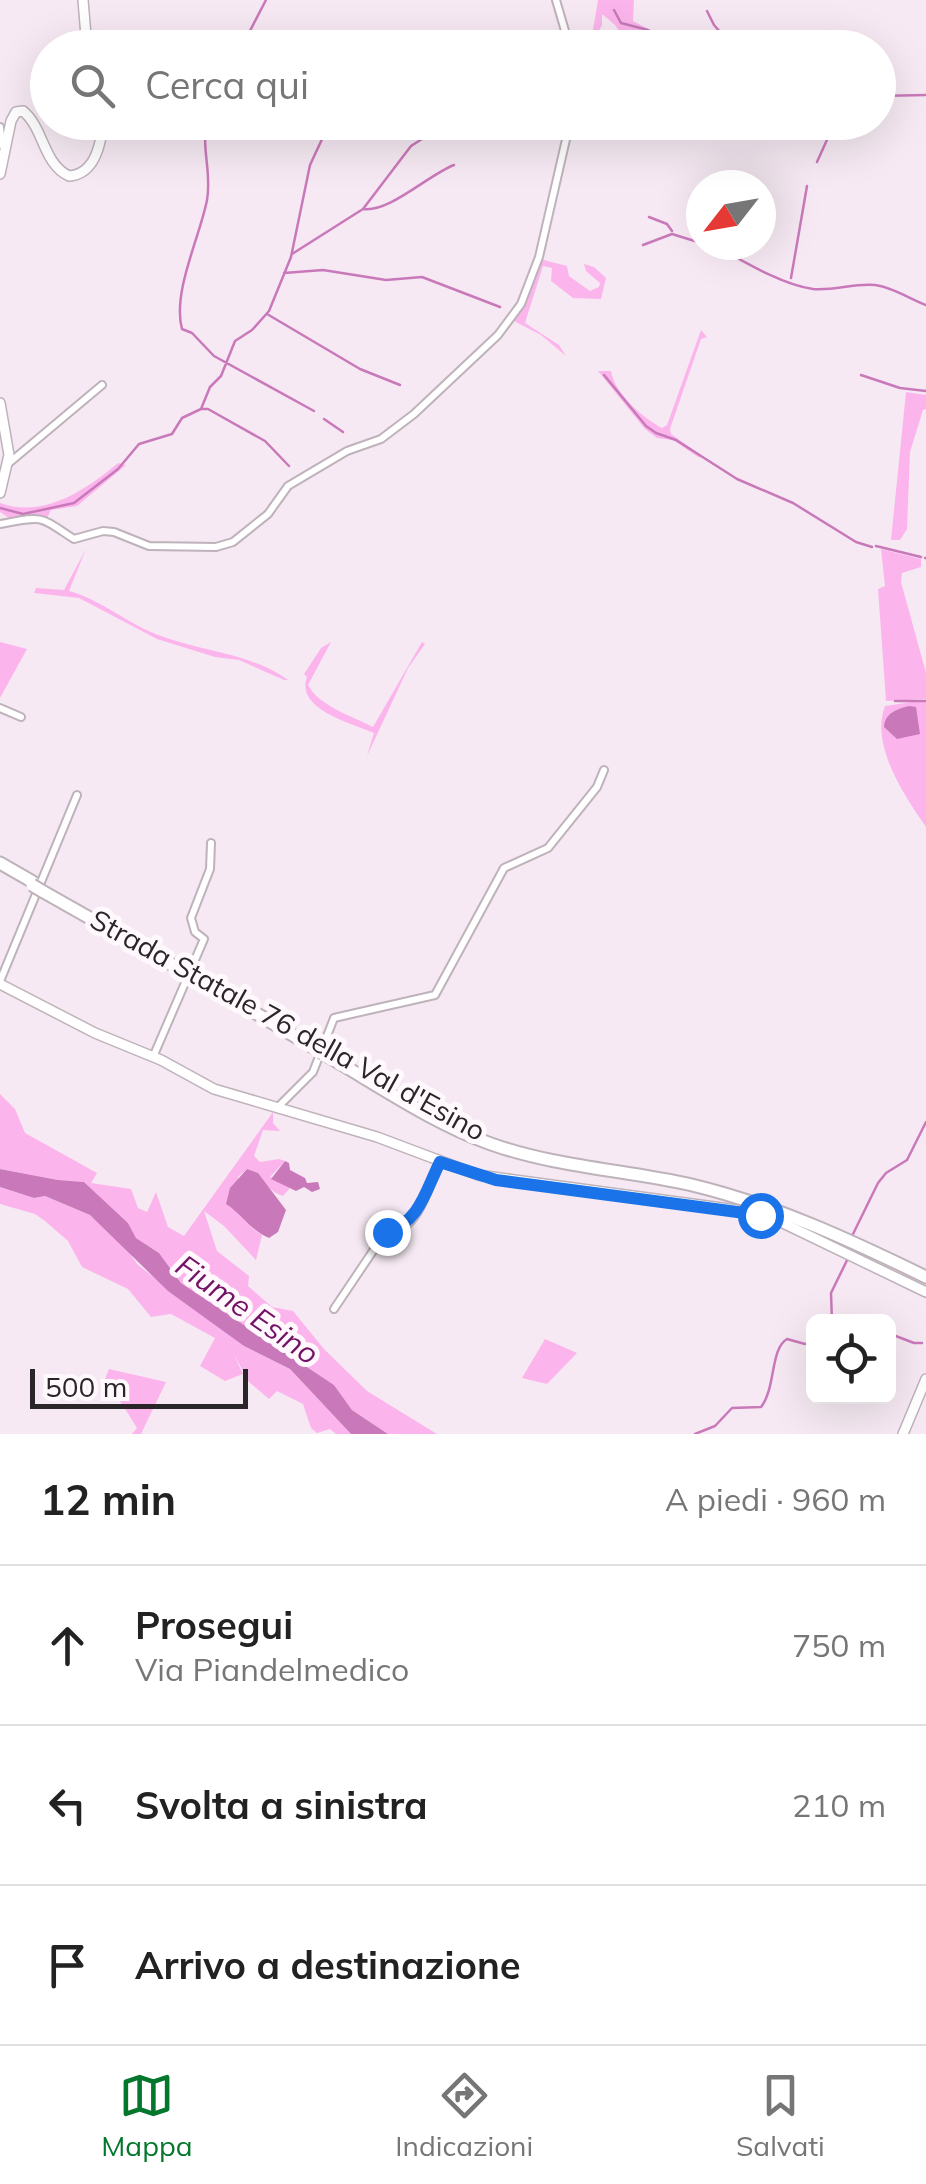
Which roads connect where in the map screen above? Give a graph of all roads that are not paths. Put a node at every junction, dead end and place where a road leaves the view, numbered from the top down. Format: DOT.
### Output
graph roads {
  1 [pos="83,0"];
  2 [pos="556,0"];
  3 [pos="86,30"];
  4 [pos="565,30"];
  5 [pos="30,117"];
  6 [pos="0,127"];
  7 [pos="42,140"];
  8 [pos="99,140"];
  9 [pos="566,140"];
  10 [pos="4,158"];
  11 [pos="0,174"];
  12 [pos="102,385"];
  13 [pos="0,402"];
  14 [pos="8,464"];
  15 [pos="0,493"];
  16 [pos="0,524"];
  17 [pos="0,708"];
  18 [pos="21,717"];
  19 [pos="604,770"];
  20 [pos="77,795"];
  21 [pos="211,842"];
  22 [pos="0,866"];
  23 [pos="0,983"];
  24 [pos="153,1056"];
  25 [pos="278,1107"];
  26 [pos="440,1162"];
  27 [pos="926,1275"];
  28 [pos="926,1292"];
  29 [pos="334,1308"];
  30 [pos="926,1379"];
  31 [pos="903,1434"];
  1 -- 3 [label="main road"];
  2 -- 4 [label="street"];
  5 -- 10 [label="main road"];
  6 -- 10 [label="street"];
  7 -- 8 [label="main road"];
  9 -- 16 [label="street"];
  10 -- 11 [label="main road"];
  12 -- 14 [label="street"];
  13 -- 14 [label="main road"];
  14 -- 15 [label="main road"];
  17 -- 18 [label="street"];
  19 -- 25 [label="street"];
  20 -- 23 [label="street"];
  21 -- 24 [label="street"];
  22 -- 27 [label="highway, Strada Statale 76 della Val d'Esino"];
  23 -- 24 [label="main road"];
  24 -- 25 [label="main road"];
  25 -- 26 [label="main road"];
  26 -- 28 [label="main road"];
  26 -- 29 [label="street"];
  30 -- 31 [label="main road"];
}
